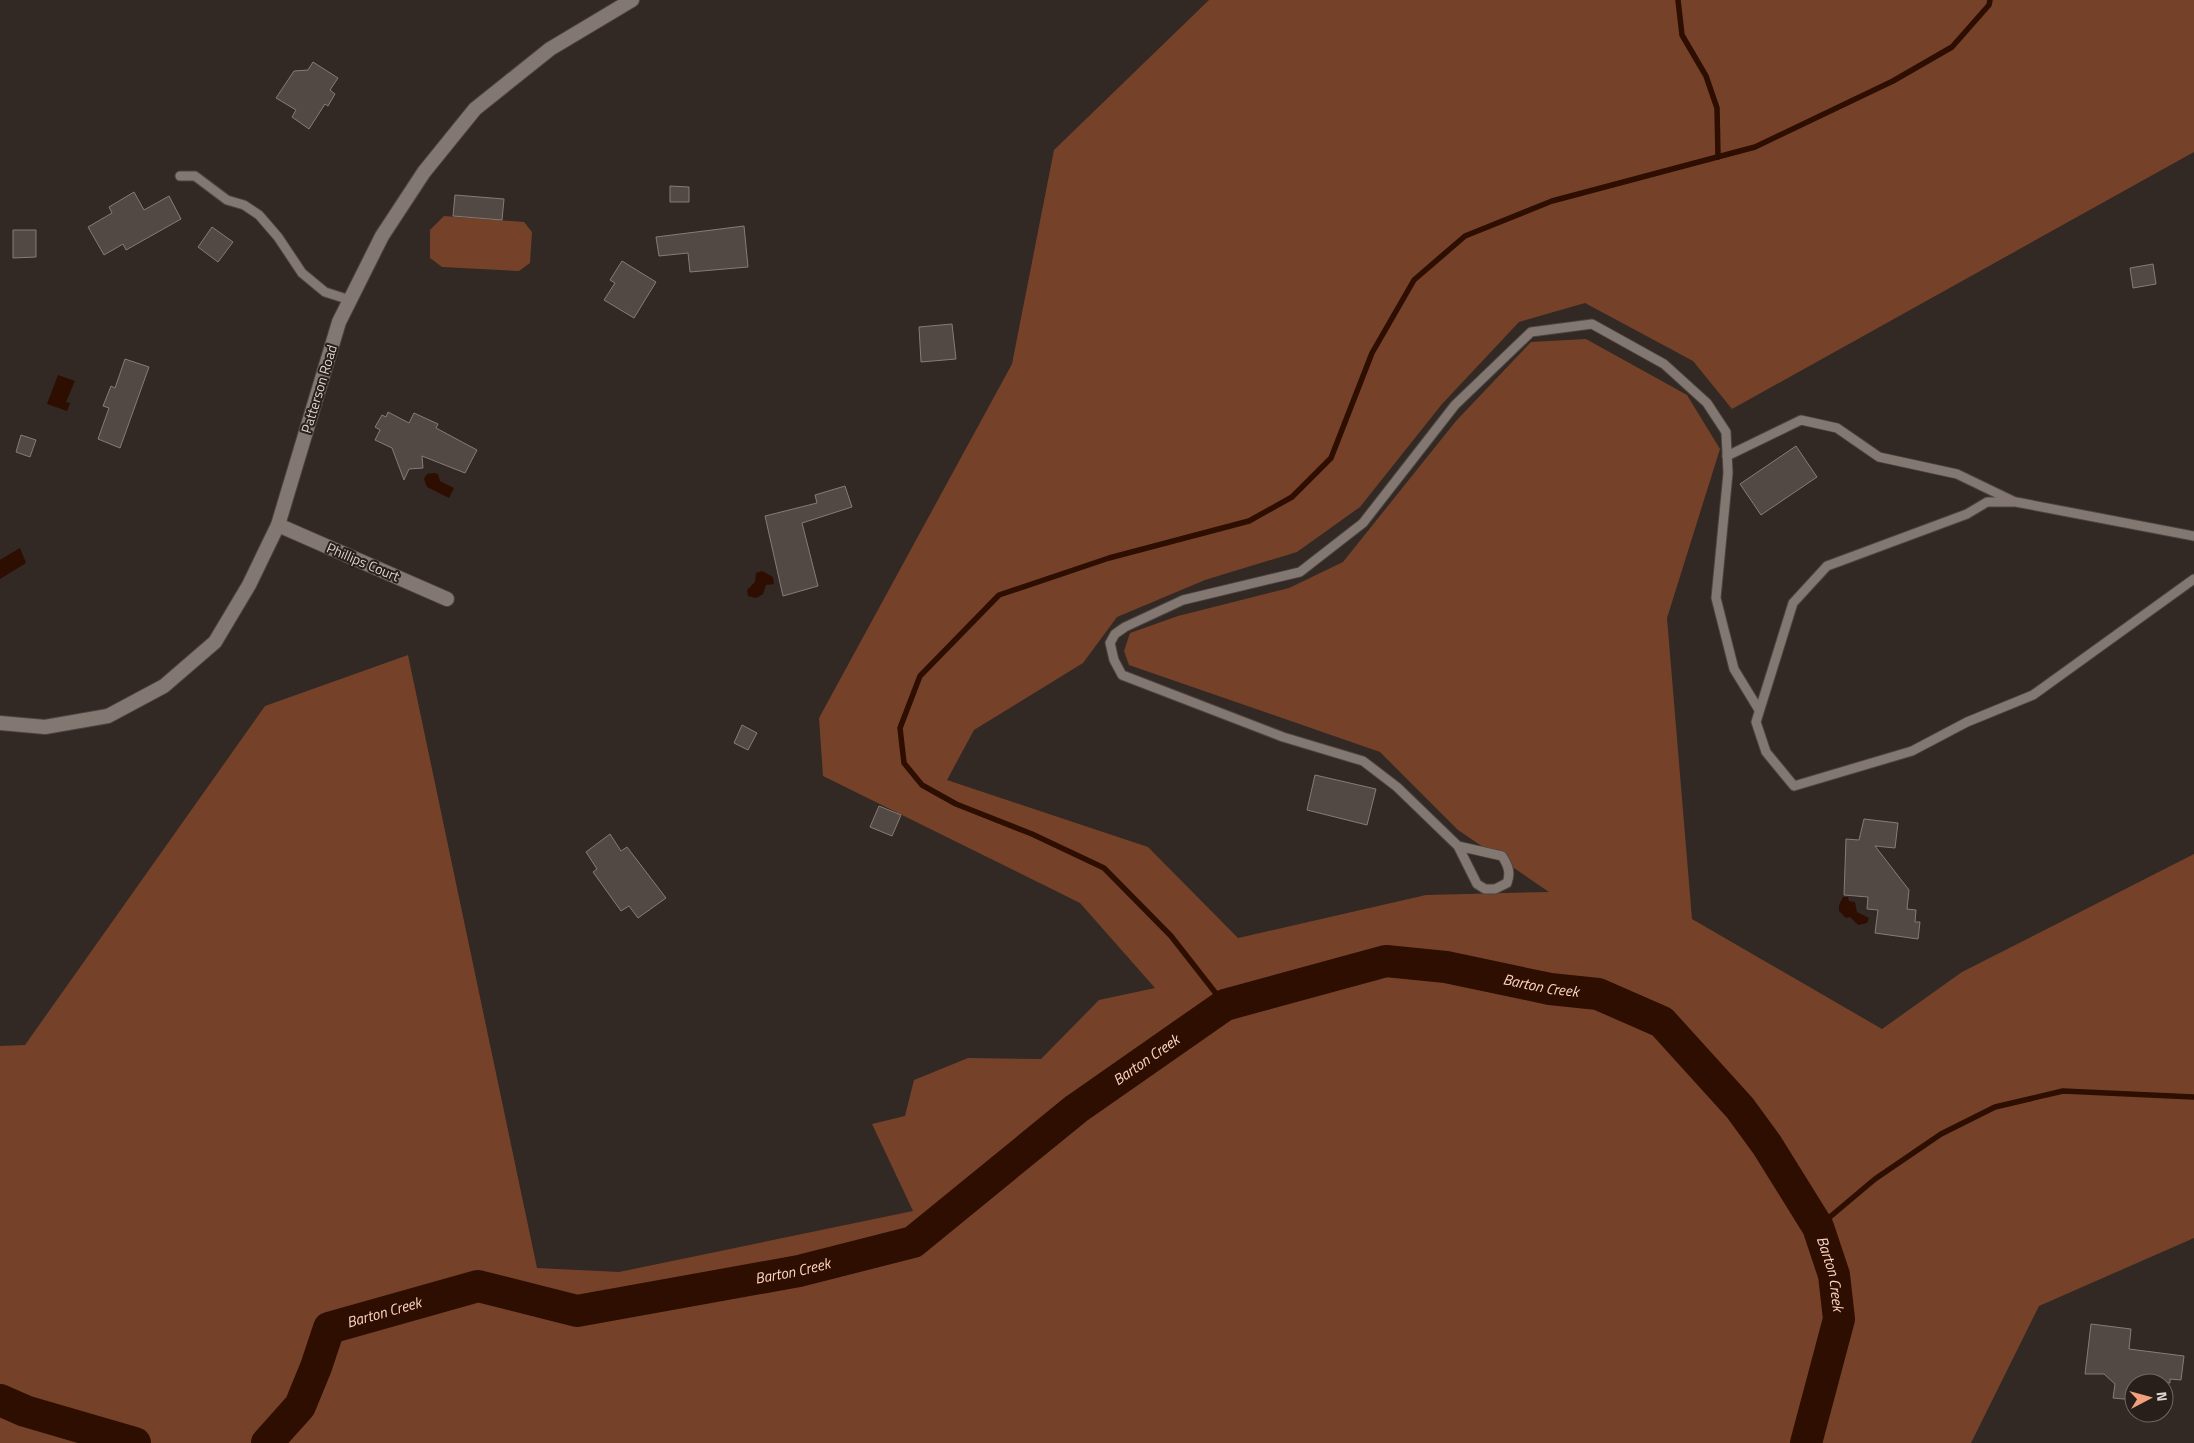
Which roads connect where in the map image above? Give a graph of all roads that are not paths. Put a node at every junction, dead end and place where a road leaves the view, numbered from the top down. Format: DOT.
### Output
graph roads {
  1 [pos="632,0"];
  2 [pos="180,176"];
  3 [pos="350,300"];
  4 [pos="1727,456"];
  5 [pos="2016,502"];
  6 [pos="278,526"];
  7 [pos="2194,536"];
  8 [pos="2194,579"];
  9 [pos="447,599"];
  10 [pos="1759,710"];
  11 [pos="0,723"];
  12 [pos="1458,846"];
  1 -- 3 [label="street, Patterson Road"];
  2 -- 3 [label="lane"];
  3 -- 6 [label="street, Patterson Road"];
  4 -- 5 [label="lane"];
  4 -- 10 [label="lane"];
  4 -- 12 [label="lane"];
  5 -- 7 [label="lane"];
  5 -- 10 [label="lane"];
  6 -- 9 [label="street, Phillips Court"];
  6 -- 11 [label="street, Patterson Road"];
  8 -- 10 [label="lane"];
  12 -- 12 [label="lane"];
}
